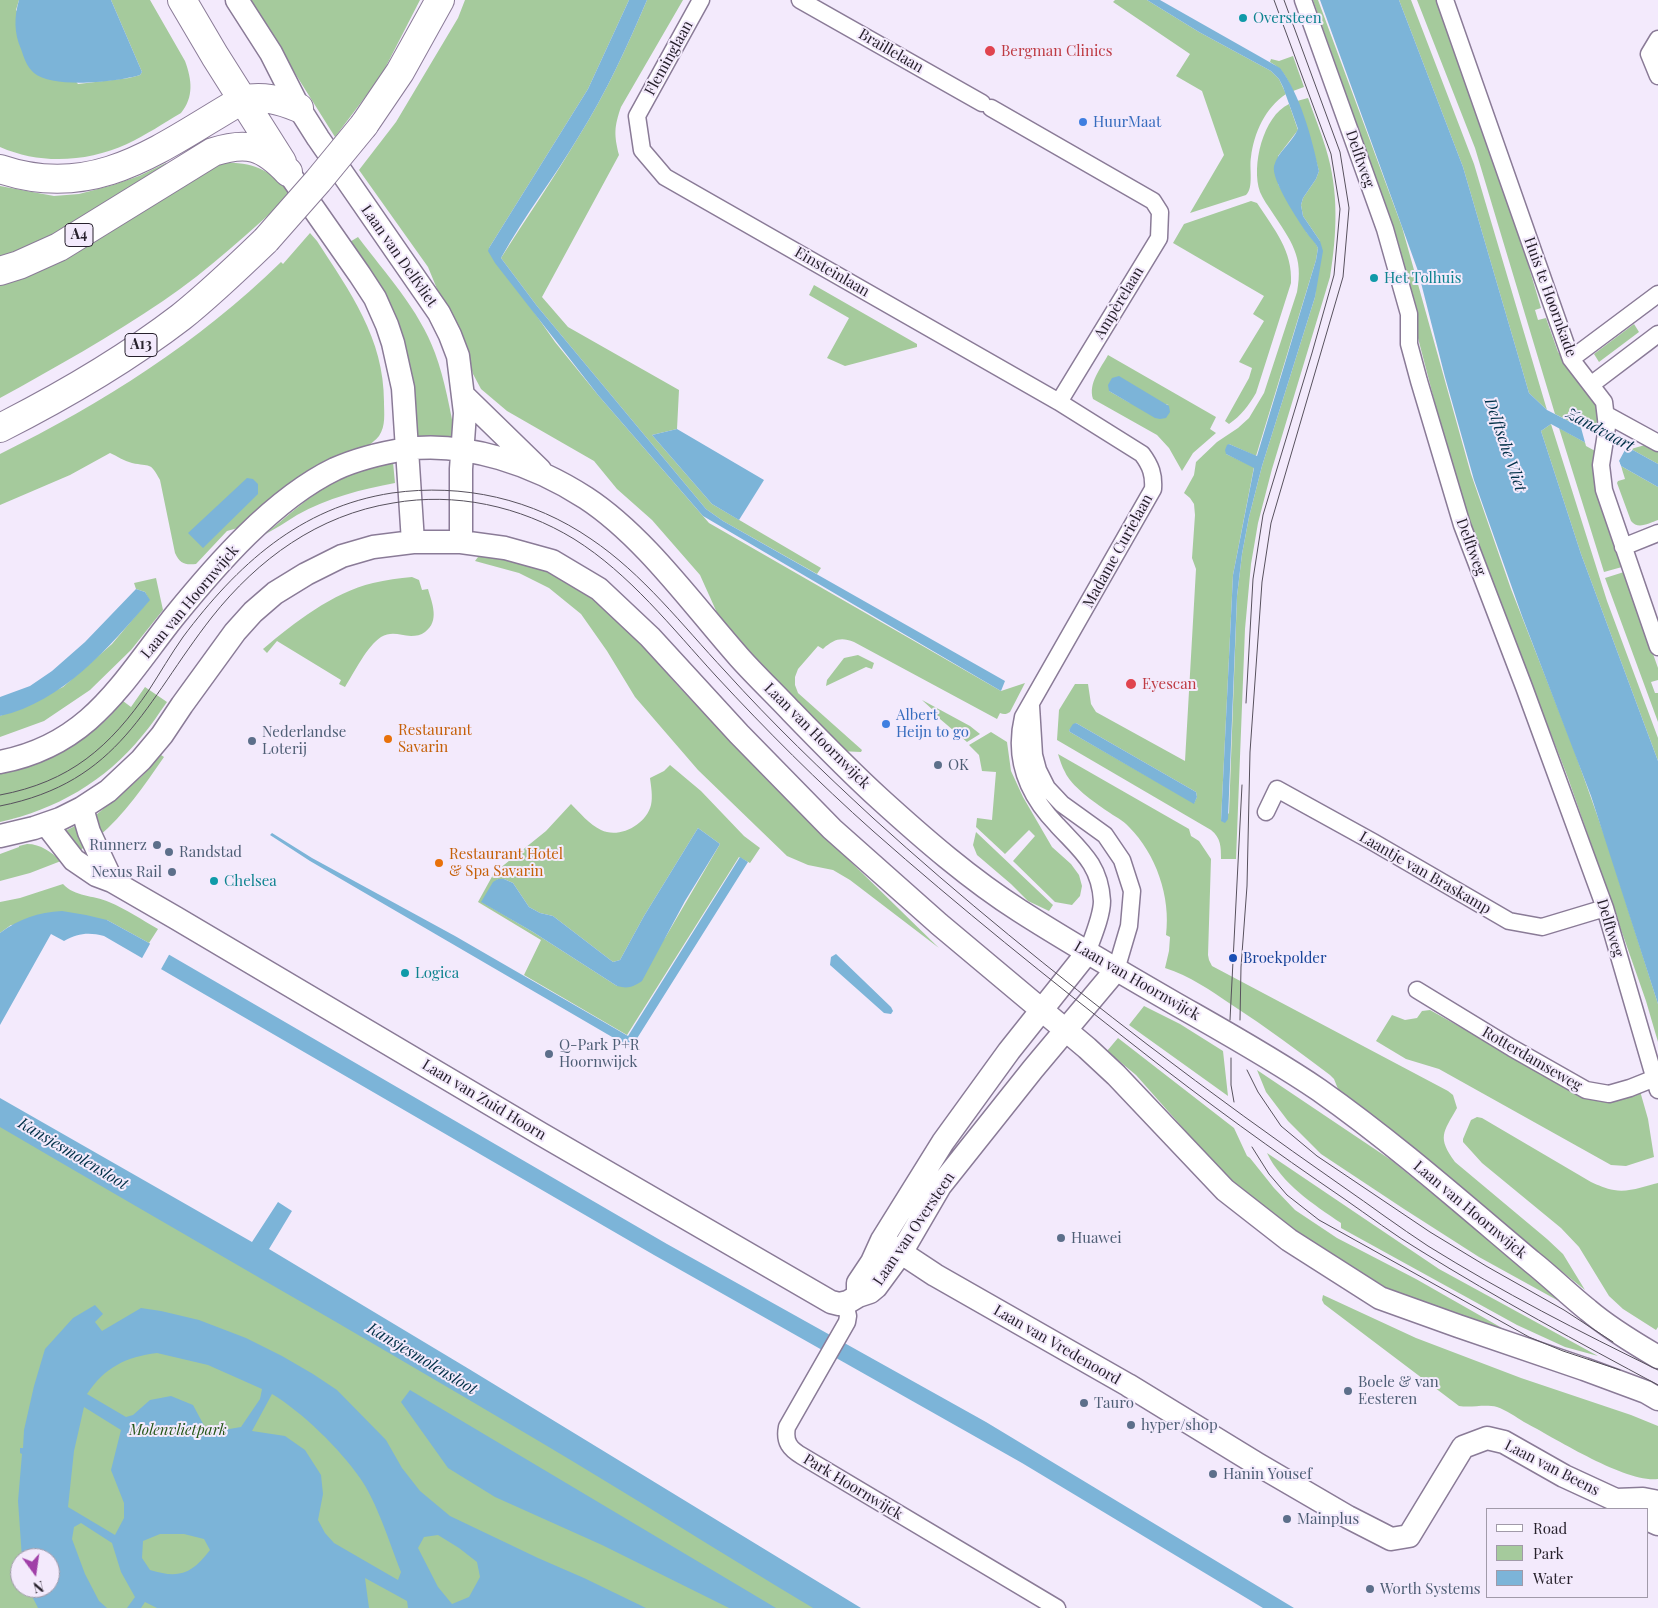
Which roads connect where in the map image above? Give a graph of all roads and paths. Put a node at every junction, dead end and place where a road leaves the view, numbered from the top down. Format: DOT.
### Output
graph roads {
  1 [pos="182,0"];
  2 [pos="237,0"];
  3 [pos="440,0"];
  4 [pos="701,0"];
  5 [pos="800,0"];
  6 [pos="1303,0"];
  7 [pos="1446,0"];
  8 [pos="1658,39"];
  9 [pos="1658,76"];
  10 [pos="242,100"];
  11 [pos="299,108"];
  12 [pos="637,116"];
  13 [pos="0,169"];
  14 [pos="288,172"];
  15 [pos="1153,201"];
  16 [pos="0,271"];
  17 [pos="1658,294"];
  18 [pos="1658,334"];
  19 [pos="1571,359"];
  20 [pos="1592,384"];
  21 [pos="464,396"];
  22 [pos="1060,402"];
  23 [pos="1607,421"];
  24 [pos="0,428"];
  25 [pos="1658,443"];
  26 [pos="407,449"];
  27 [pos="463,449"];
  28 [pos="548,477"];
  29 [pos="1658,533"];
  30 [pos="413,542"];
  31 [pos="461,542"];
  32 [pos="1623,547"];
  33 [pos="1658,647"];
  34 [pos="1031,704"];
  35 [pos="0,762"];
  36 [pos="82,808"];
  37 [pos="1266,812"];
  38 [pos="46,824"];
  39 [pos="0,836"];
  40 [pos="112,881"];
  41 [pos="1605,908"];
  42 [pos="1087,953"];
  43 [pos="1116,970"];
  44 [pos="1417,990"];
  45 [pos="1042,1011"];
  46 [pos="1066,1031"];
  47 [pos="1657,1084"];
  48 [pos="882,1240"];
  49 [pos="901,1253"];
  50 [pos="852,1299"];
  51 [pos="1658,1357"];
  52 [pos="1658,1399"];
  53 [pos="1487,1438"];
  54 [pos="1658,1502"];
  55 [pos="1622,1505"];
  56 [pos="1057,1608"];
  1 -- 10 [label="highway"];
  2 -- 11 [label="main road, Laan van Delfvliet"];
  3 -- 24 [label="highway, A13, bridge"];
  4 -- 12 [label="street, Fleminglaan"];
  5 -- 15 [label="street, Braillelaan"];
  6 -- 41 [label="street, Delftweg"];
  7 -- 19 [label="street, Huis te Hoornkade"];
  8 -- 9 [label="street"];
  10 -- 11 [label="highway"];
  10 -- 13 [label="highway"];
  10 -- 14 [label="highway"];
  11 -- 21 [label="main road, Laan van Delfvliet"];
  12 -- 22 [label="street, Einsteinlaan"];
  14 -- 16 [label="highway, A4"];
  14 -- 26 [label="main road"];
  15 -- 22 [label="street, Ampèrelaan"];
  17 -- 19 [label="street"];
  18 -- 20 [label="street"];
  19 -- 20 [label="street, Huis te Hoornkade"];
  20 -- 23 [label="street, Huis te Hoornkade"];
  21 -- 27 [label="main road, Laan van Delfvliet"];
  21 -- 28 [label="main road"];
  22 -- 34 [label="street, Madame Curielaan"];
  23 -- 25 [label="street"];
  23 -- 32 [label="street"];
  26 -- 27 [label="main road, Laan van Hoornwijck"];
  26 -- 30 [label="main road"];
  26 -- 35 [label="main road, Laan van Hoornwijck"];
  27 -- 28 [label="main road, Laan van Hoornwijck"];
  27 -- 31 [label="main road, Laan van Delfvliet"];
  28 -- 42 [label="main road, Laan van Hoornwijck"];
  29 -- 32 [label="street"];
  30 -- 31 [label="main road"];
  30 -- 36 [label="main road"];
  31 -- 45 [label="main road"];
  32 -- 33 [label="street"];
  34 -- 42 [label="street, Madame Curielaan"];
  34 -- 43 [label="street"];
  36 -- 38 [label="main road"];
  36 -- 40 [label="main road"];
  37 -- 41 [label="street, Laantje van Braskamp"];
  38 -- 39 [label="main road"];
  38 -- 40 [label="main road, Laan van Zuid Hoorn"];
  40 -- 50 [label="main road, Laan van Zuid Hoorn"];
  41 -- 47 [label="street, Delftweg"];
  42 -- 43 [label="main road, Laan van Hoornwijck"];
  42 -- 45 [label="main road, Madame Curielaan"];
  43 -- 46 [label="main road"];
  43 -- 51 [label="main road, Laan van Hoornwijck"];
  44 -- 47 [label="street, Rotterdamseweg"];
  45 -- 46 [label="main road"];
  45 -- 48 [label="main road, Laan van Oversteen"];
  46 -- 49 [label="main road, Laan van Oversteen"];
  46 -- 52 [label="main road"];
  48 -- 49 [label="main road, Laan van Vredenoord"];
  48 -- 50 [label="main road, Laan van Oversteen"];
  49 -- 50 [label="main road, Laan van Oversteen"];
  49 -- 53 [label="main road, Laan van Vredenoord"];
  50 -- 56 [label="street, Park Hoornwijck"];
  53 -- 55 [label="main road, Laan van Beens"];
  54 -- 55 [label="main road, Laan van Beens"];
}
